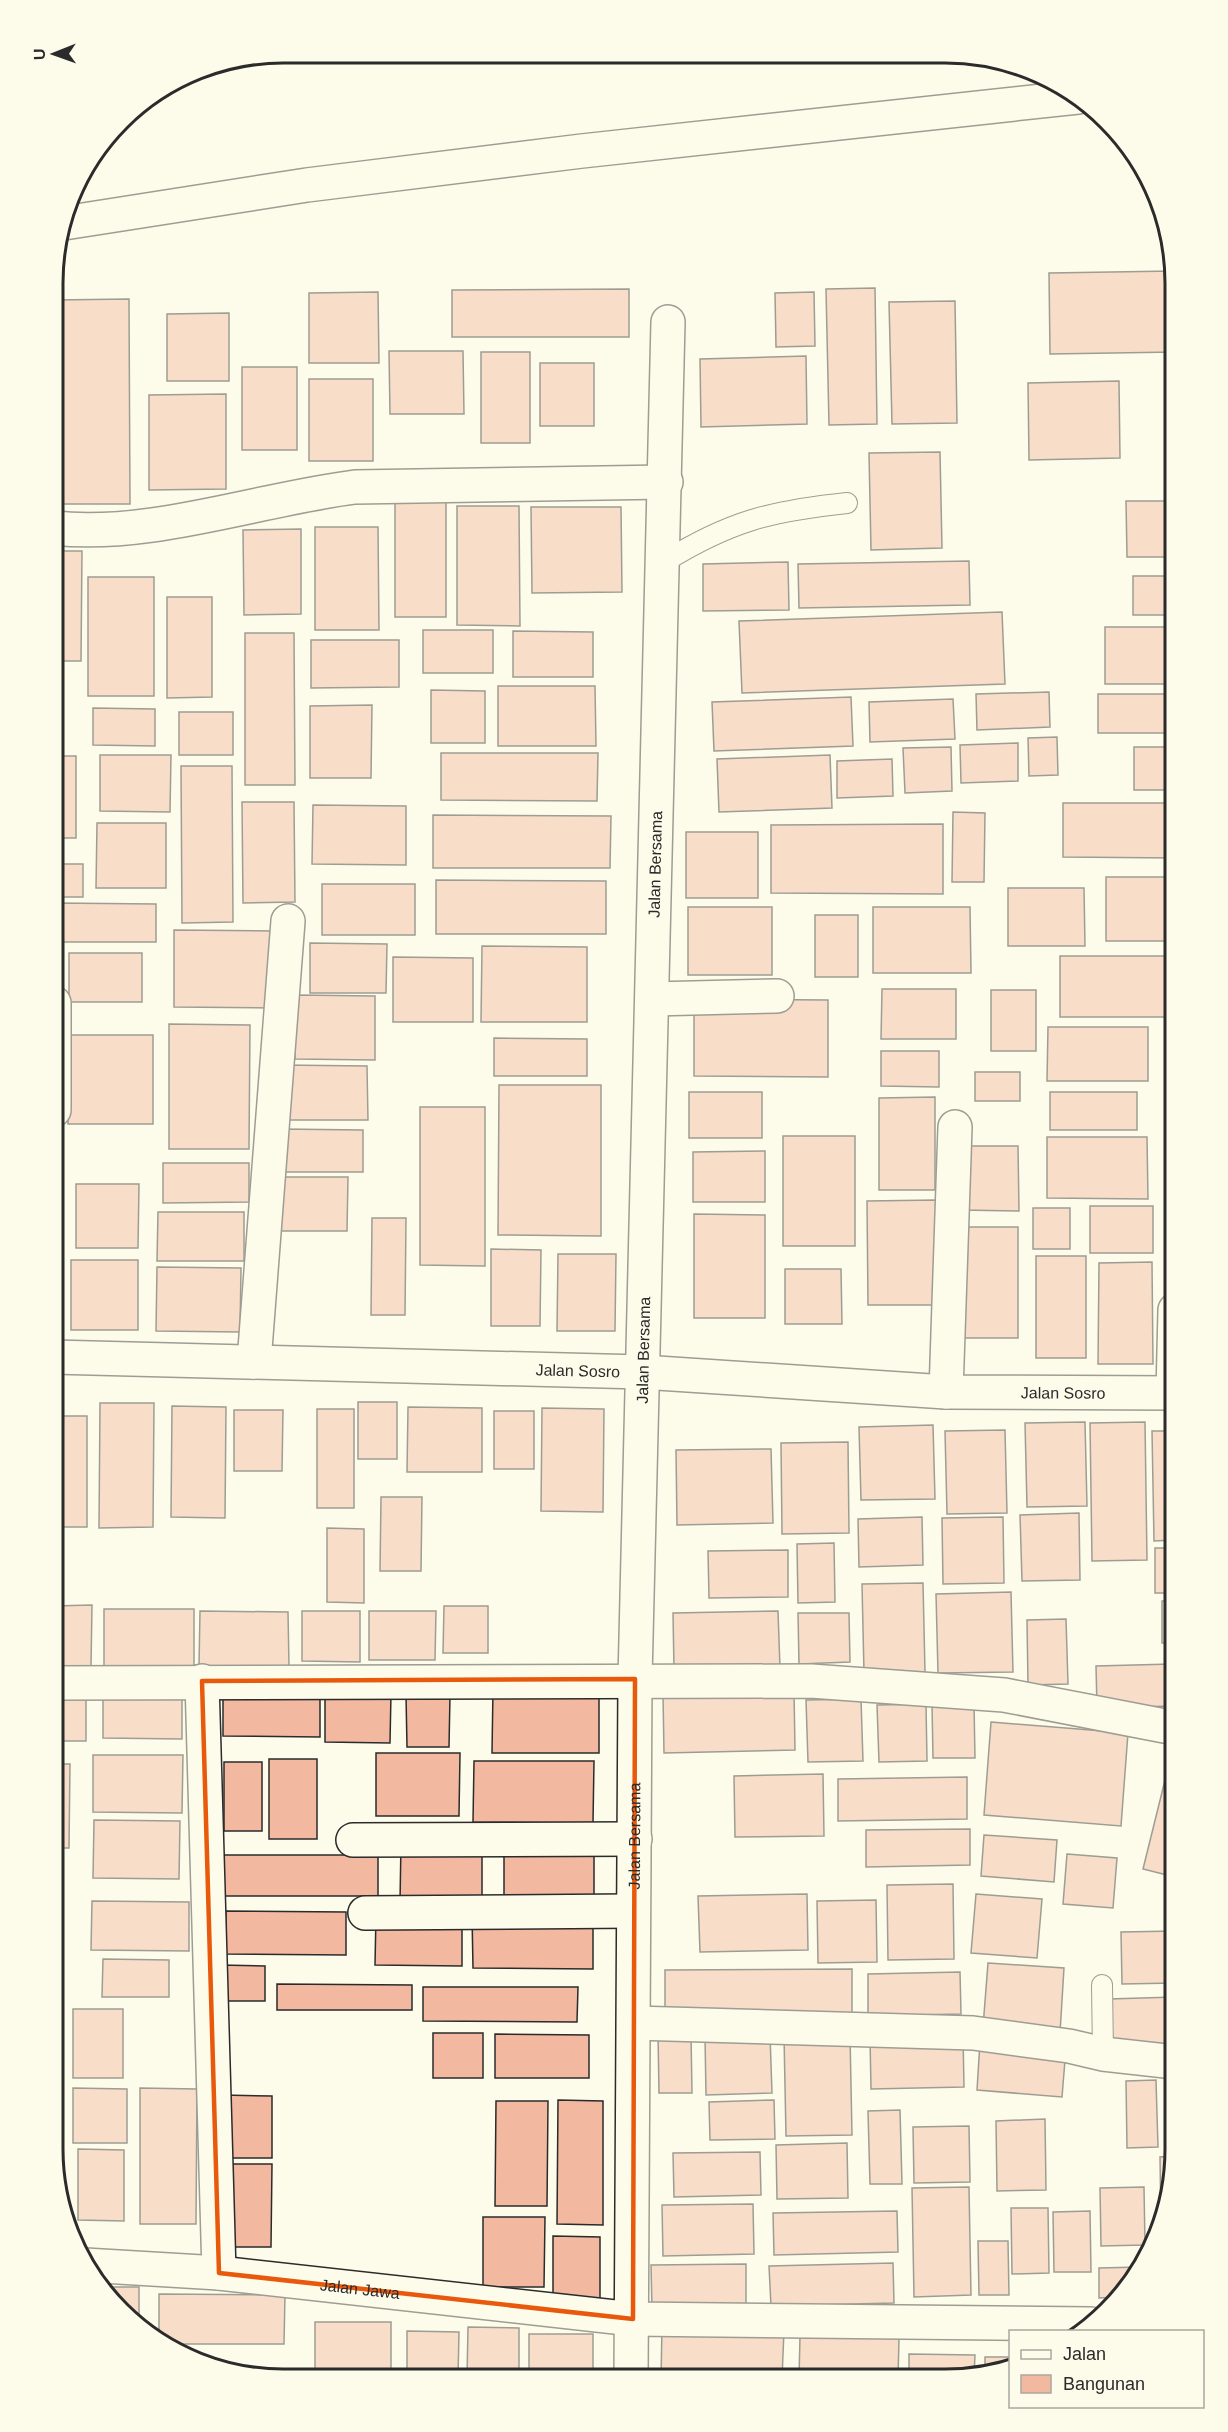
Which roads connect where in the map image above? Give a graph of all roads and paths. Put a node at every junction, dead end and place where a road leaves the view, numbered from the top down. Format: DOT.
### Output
graph roads {
  1 [pos="1065,99"];
  2 [pos="72,222"];
  3 [pos="668,322"];
  4 [pos="666,482"];
  5 [pos="847,503"];
  6 [pos="63,529"];
  7 [pos="664,562"];
  8 [pos="288,921"];
  9 [pos="777,996"];
  10 [pos="652,999"];
  11 [pos="955,1127"];
  12 [pos="63,1357"];
  13 [pos="254,1362"];
  14 [pos="642,1372"];
  15 [pos="946,1392"];
  16 [pos="1165,1393"];
  17 [pos="635,1679"];
  18 [pos="202,1681"];
  19 [pos="63,1683"];
  20 [pos="1165,1726"];
  21 [pos="635,1839"];
  22 [pos="353,1840"];
  23 [pos="633,1911"];
  24 [pos="365,1913"];
  25 [pos="1102,1985"];
  26 [pos="634,2023"];
  27 [pos="1103,2054"];
  28 [pos="1165,2061"];
  29 [pos="97,2266"];
  30 [pos="219,2273"];
  31 [pos="633,2319"];
  32 [pos="1078,2324"];
  33 [pos="631,2369"];
  1 -- 2 [label="main road"];
  3 -- 4 [label="main road, Jalan Bersama"];
  4 -- 6 [label="main road"];
  4 -- 7 [label="main road, Jalan Bersama"];
  5 -- 7 [label="lane"];
  7 -- 10 [label="main road, Jalan Bersama"];
  8 -- 13 [label="main road"];
  9 -- 10 [label="main road"];
  10 -- 14 [label="main road, Jalan Bersama"];
  11 -- 15 [label="main road"];
  12 -- 13 [label="main road, Jalan Sosro"];
  13 -- 14 [label="main road, Jalan Sosro"];
  14 -- 15 [label="main road, Jalan Sosro"];
  14 -- 17 [label="main road, Jalan Bersama"];
  15 -- 16 [label="main road, Jalan Sosro"];
  17 -- 18 [label="main road"];
  17 -- 20 [label="main road"];
  17 -- 21 [label="main road, Jalan Bersama"];
  18 -- 19 [label="main road"];
  18 -- 30 [label="main road"];
  21 -- 22 [label="main road"];
  21 -- 23 [label="main road, Jalan Bersama"];
  23 -- 24 [label="main road"];
  23 -- 26 [label="main road, Jalan Bersama"];
  25 -- 27 [label="lane"];
  26 -- 27 [label="main road"];
  26 -- 31 [label="main road, Jalan Bersama"];
  27 -- 28 [label="main road"];
  29 -- 30 [label="main road, Jalan Jawa"];
  30 -- 31 [label="main road, Jalan Jawa"];
  31 -- 32 [label="main road, Jalan Jawa"];
  31 -- 33 [label="main road, Jalan Bersama"];
}
